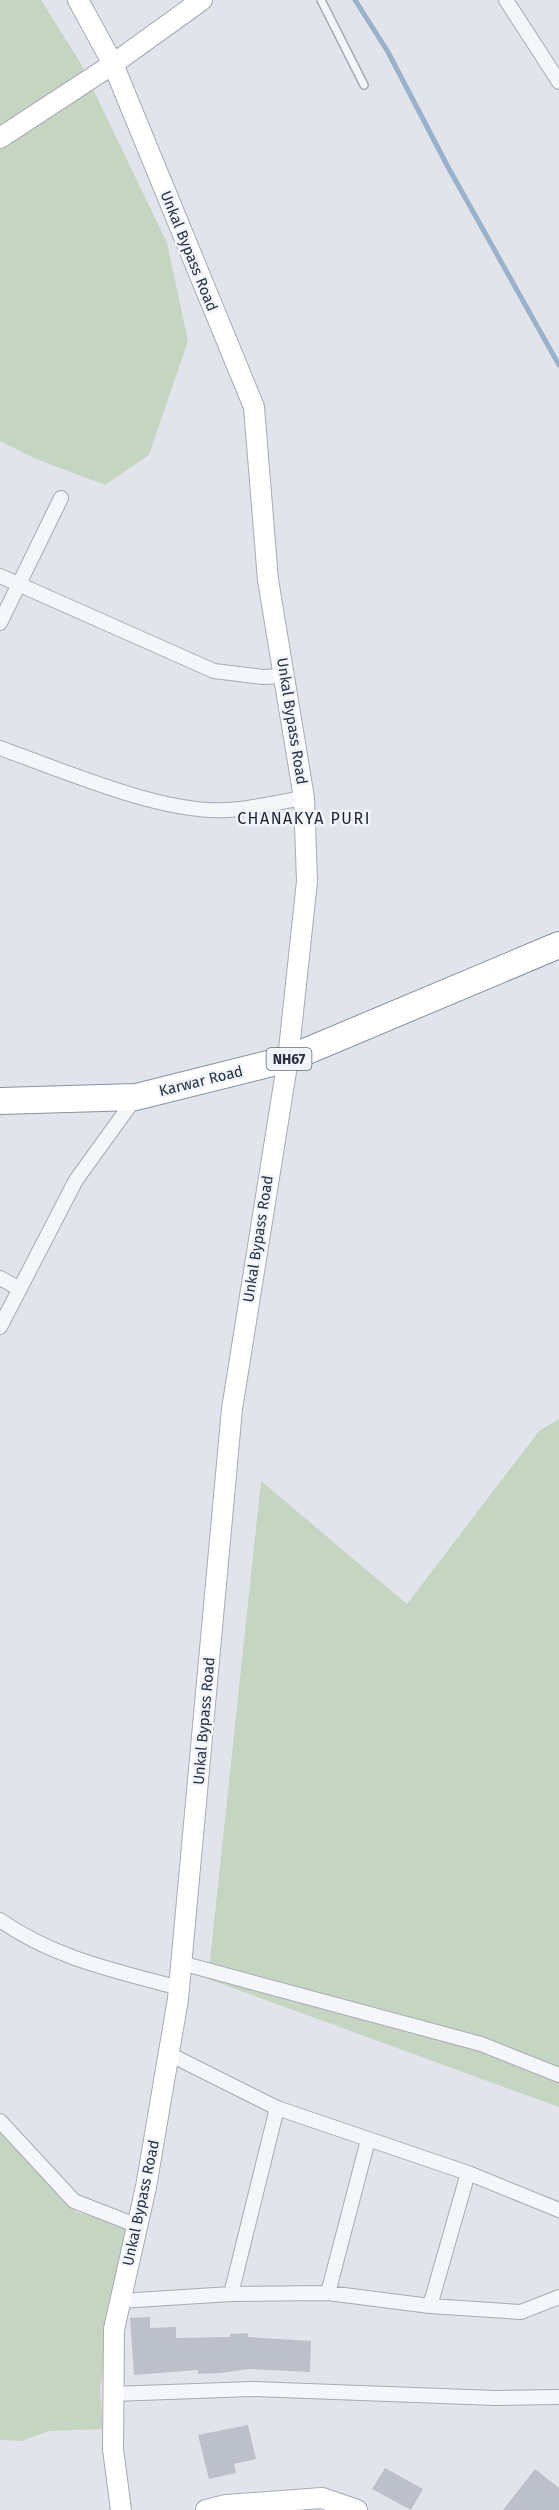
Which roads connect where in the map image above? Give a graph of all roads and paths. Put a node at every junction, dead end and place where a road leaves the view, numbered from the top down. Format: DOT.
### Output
graph roads {
  1 [pos="78,0"];
  2 [pos="202,0"];
  3 [pos="321,0"];
  4 [pos="506,0"];
  5 [pos="113,64"];
  6 [pos="559,82"];
  7 [pos="364,86"];
  8 [pos="0,138"];
  9 [pos="61,498"];
  10 [pos="0,576"];
  11 [pos="18,585"];
  12 [pos="0,623"];
  13 [pos="285,676"];
  14 [pos="0,748"];
  15 [pos="304,798"];
  16 [pos="559,945"];
  17 [pos="288,1059"];
  18 [pos="136,1097"];
  19 [pos="0,1101"];
  20 [pos="0,1278"];
  21 [pos="20,1289"];
  22 [pos="0,1327"];
  23 [pos="0,1920"];
  24 [pos="181,1964"];
  25 [pos="179,1988"];
  26 [pos="169,2054"];
  27 [pos="559,2075"];
  28 [pos="278,2108"];
  29 [pos="0,2121"];
  30 [pos="368,2140"];
  31 [pos="468,2173"];
  32 [pos="559,2210"];
  33 [pos="138,2226"];
  34 [pos="328,2293"];
  35 [pos="231,2294"];
  36 [pos="559,2297"];
  37 [pos="120,2301"];
  38 [pos="430,2306"];
  39 [pos="113,2394"];
  40 [pos="559,2397"];
  41 [pos="120,2510"];
  42 [pos="206,2510"];
  43 [pos="357,2510"];
  1 -- 5 [label="main road, Unkal Bypass Road"];
  2 -- 5 [label="main road"];
  3 -- 7 [label="lane"];
  4 -- 6 [label="street"];
  5 -- 8 [label="main road"];
  5 -- 13 [label="main road, Unkal Bypass Road"];
  9 -- 11 [label="street"];
  10 -- 11 [label="street"];
  11 -- 12 [label="street"];
  11 -- 13 [label="street"];
  13 -- 15 [label="main road, Unkal Bypass Road"];
  14 -- 15 [label="street"];
  15 -- 17 [label="main road, Unkal Bypass Road"];
  16 -- 17 [label="highway, Karwar Road / NH67"];
  17 -- 18 [label="highway, Karwar Road / NH67"];
  17 -- 24 [label="main road, Unkal Bypass Road"];
  18 -- 19 [label="highway, Karwar Road / NH67"];
  18 -- 21 [label="street"];
  20 -- 21 [label="street"];
  21 -- 22 [label="street"];
  23 -- 25 [label="street"];
  24 -- 25 [label="main road, Unkal Bypass Road"];
  24 -- 27 [label="street"];
  25 -- 26 [label="main road, Unkal Bypass Road"];
  26 -- 28 [label="street"];
  26 -- 33 [label="main road, Unkal Bypass Road"];
  28 -- 30 [label="street"];
  28 -- 35 [label="street"];
  29 -- 33 [label="street"];
  30 -- 31 [label="street"];
  30 -- 34 [label="street"];
  31 -- 32 [label="street"];
  31 -- 38 [label="street"];
  33 -- 37 [label="main road, Unkal Bypass Road"];
  34 -- 35 [label="street"];
  34 -- 38 [label="street"];
  35 -- 37 [label="street"];
  36 -- 38 [label="street"];
  37 -- 39 [label="main road, Unkal Bypass Road"];
  39 -- 40 [label="street"];
  39 -- 41 [label="main road, Unkal Bypass Road"];
  42 -- 43 [label="main road"];
}
